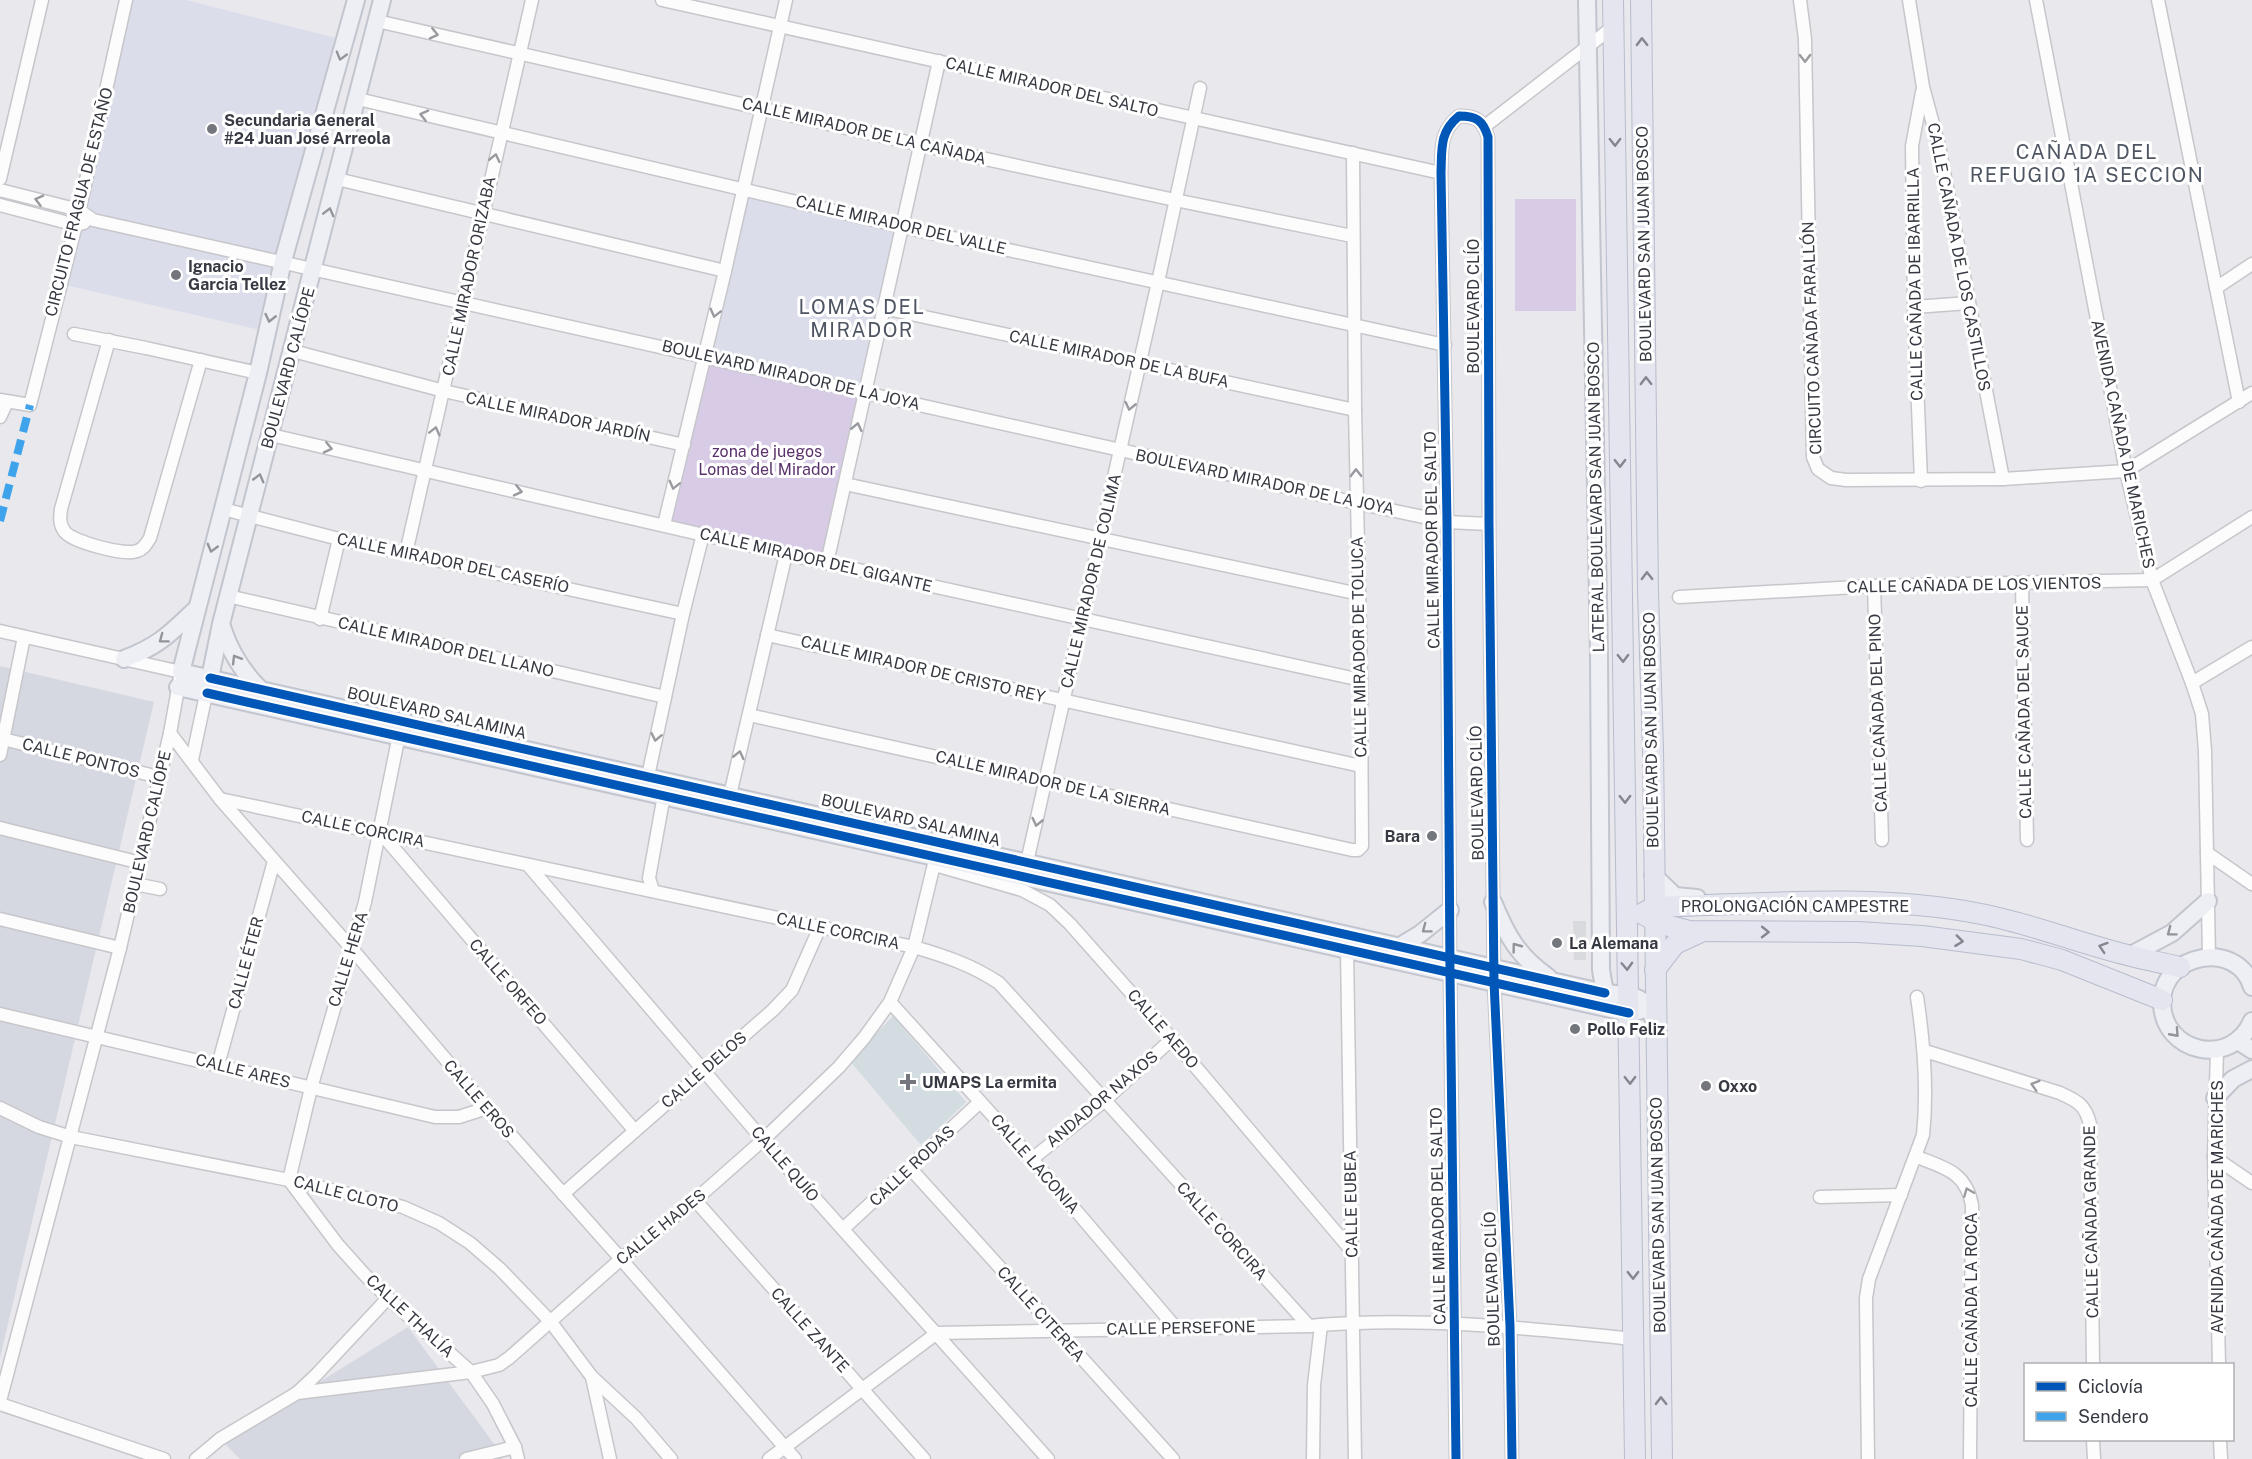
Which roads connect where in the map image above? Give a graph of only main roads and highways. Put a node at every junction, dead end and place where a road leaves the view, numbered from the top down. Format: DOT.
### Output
graph roads {
  1 [pos="1613,0"];
  2 [pos="1641,0"];
  3 [pos="1615,84"];
  4 [pos="1643,84"];
  5 [pos="1625,848"];
  6 [pos="1653,849"];
  7 [pos="1626,892"];
  8 [pos="1650,914"];
  9 [pos="1706,931"];
  10 [pos="1626,937"];
  11 [pos="2180,967"];
  12 [pos="1652,988"];
  13 [pos="2162,1000"];
  14 [pos="1628,1010"];
  15 [pos="1656,1029"];
  16 [pos="1635,1459"];
  17 [pos="1662,1459"];
  1 -- 3 [label="main road, BOULEVARD SAN JUAN BOSCO"];
  4 -- 2 [label="main road, BOULEVARD SAN JUAN BOSCO, one-way"];
  3 -- 4 [label="main road"];
  3 -- 5 [label="main road, BOULEVARD SAN JUAN BOSCO, one-way"];
  6 -- 4 [label="main road, BOULEVARD SAN JUAN BOSCO, one-way"];
  5 -- 6 [label="main road"];
  5 -- 7 [label="main road, BOULEVARD SAN JUAN BOSCO"];
  6 -- 8 [label="main road, BOULEVARD SAN JUAN BOSCO"];
  7 -- 8 [label="main road"];
  7 -- 10 [label="main road, BOULEVARD SAN JUAN BOSCO"];
  8 -- 9 [label="main road, PROLONGACIÓN CAMPESTRE"];
  8 -- 10 [label="main road"];
  11 -- 8 [label="main road, PROLONGACIÓN CAMPESTRE, one-way"];
  8 -- 12 [label="main road, BOULEVARD SAN JUAN BOSCO"];
  9 -- 12 [label="main road"];
  9 -- 13 [label="main road, PROLONGACIÓN CAMPESTRE, one-way"];
  10 -- 14 [label="main road, BOULEVARD SAN JUAN BOSCO, one-way"];
  12 -- 15 [label="main road, BOULEVARD SAN JUAN BOSCO"];
  14 -- 15 [label="main road"];
  14 -- 16 [label="main road, BOULEVARD SAN JUAN BOSCO, one-way"];
  17 -- 15 [label="main road, BOULEVARD SAN JUAN BOSCO, one-way"];
}
